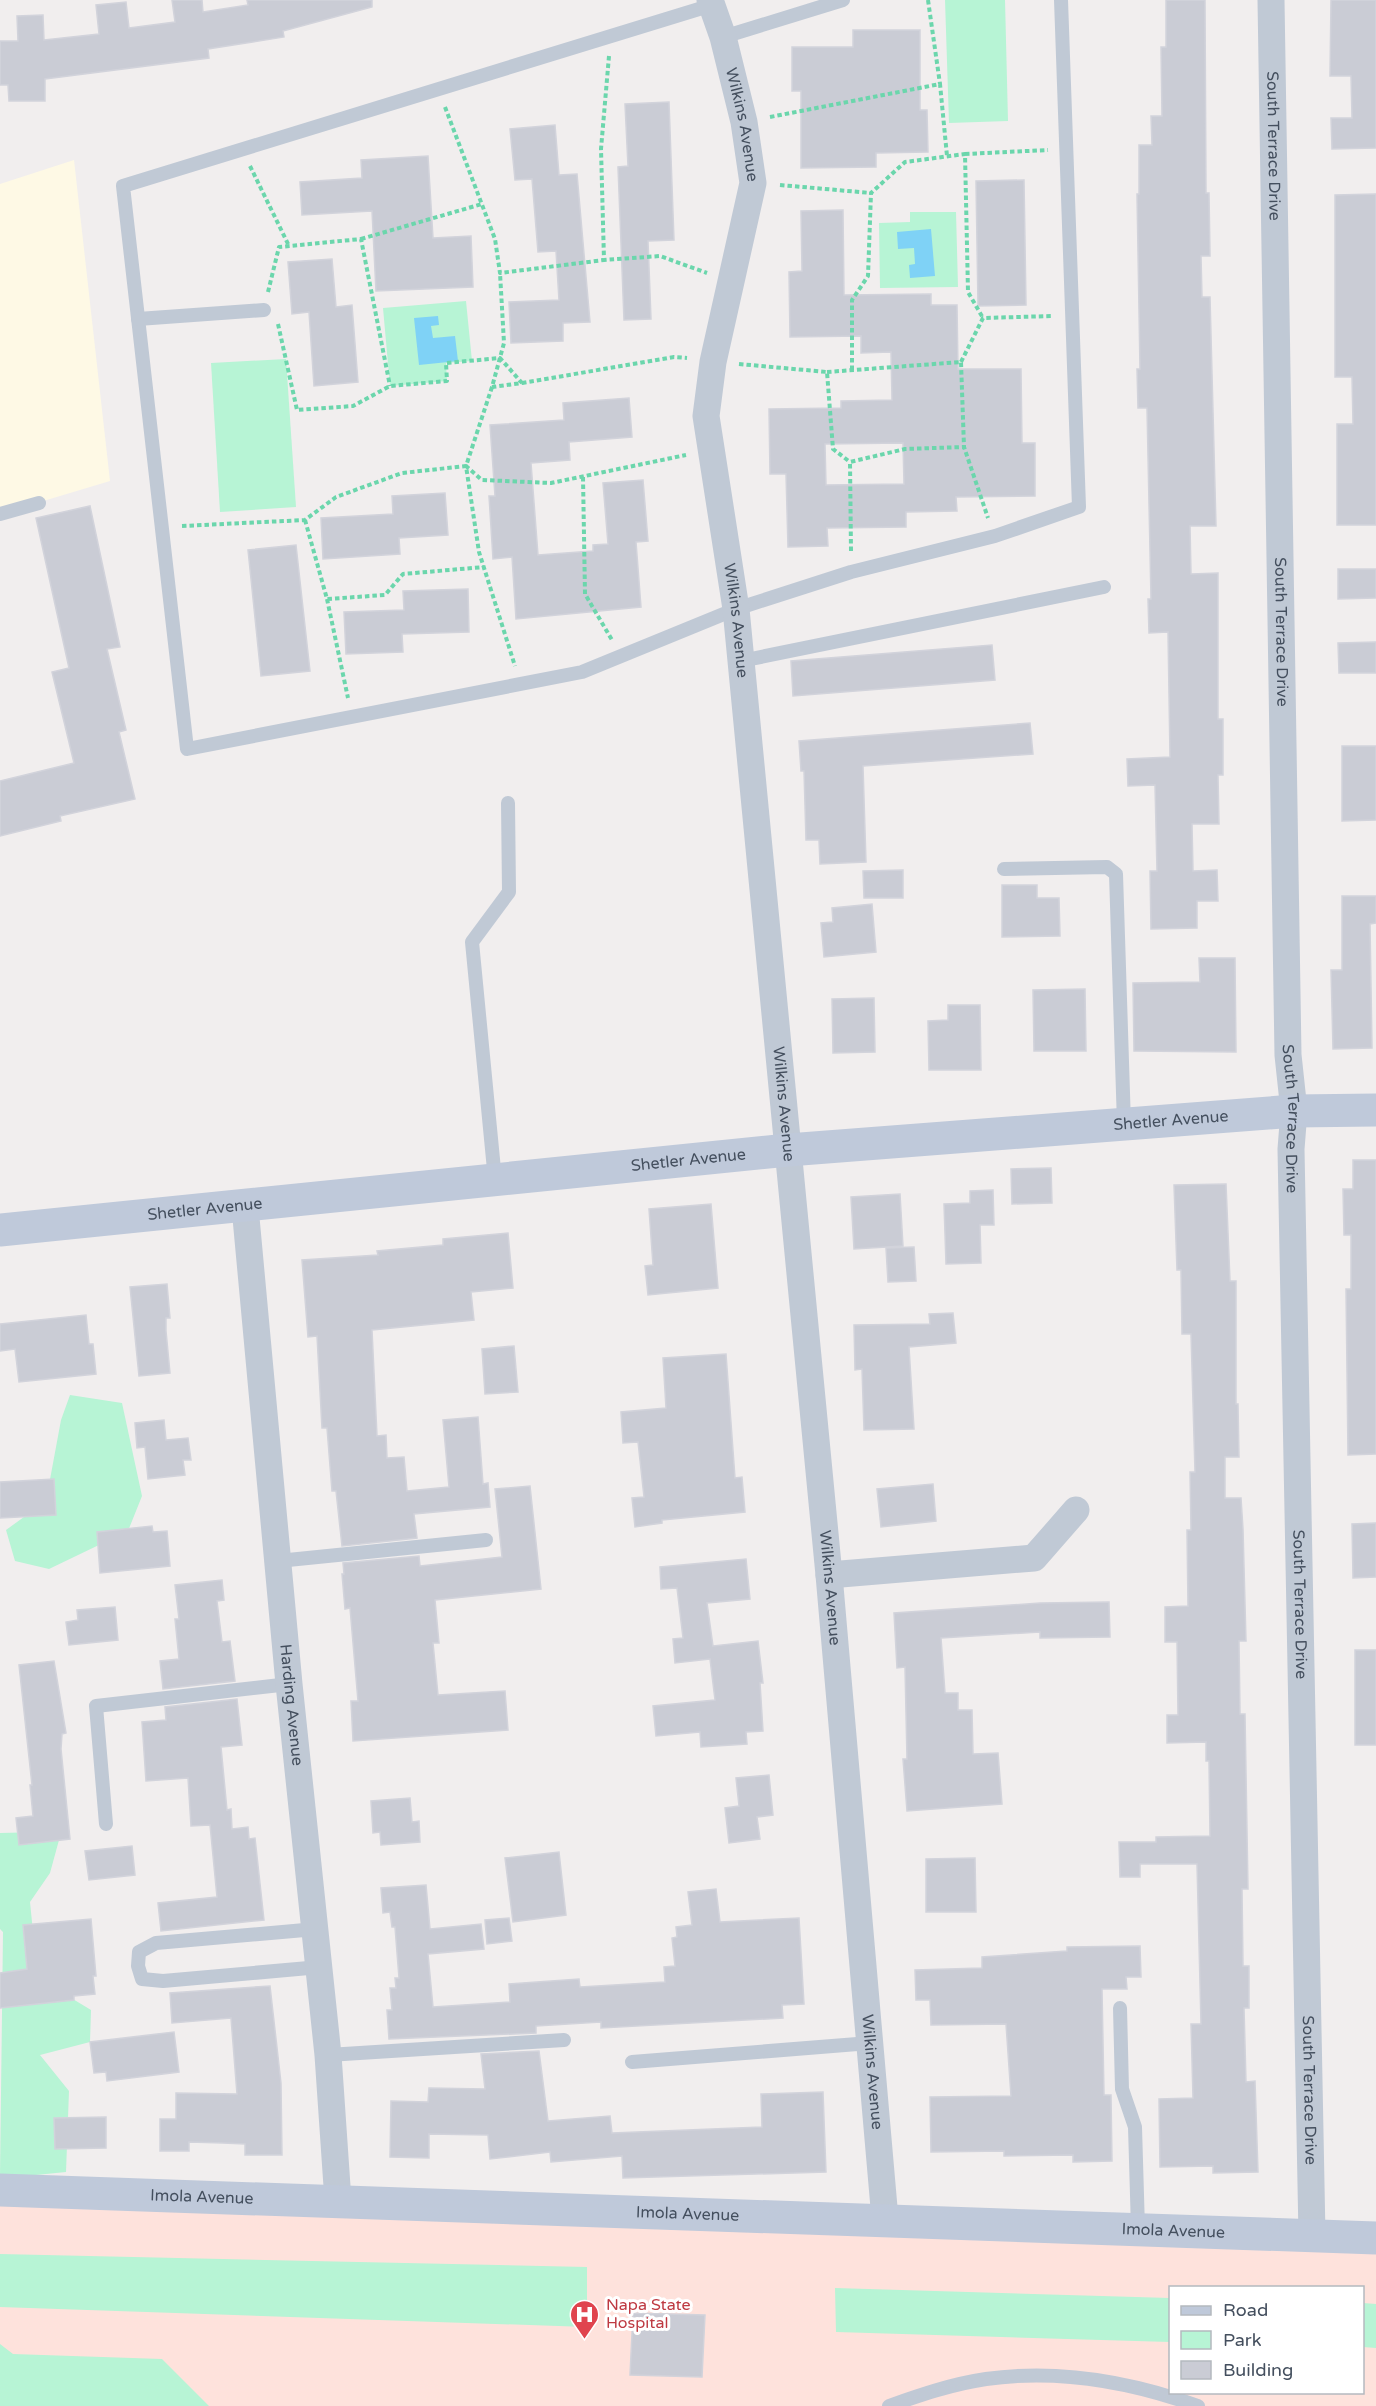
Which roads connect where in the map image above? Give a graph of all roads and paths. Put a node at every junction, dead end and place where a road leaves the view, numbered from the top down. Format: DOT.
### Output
graph roads {
  1 [pos="843,0"];
  2 [pos="928,0"];
  3 [pos="1061,0"];
  4 [pos="1271,0"];
  5 [pos="711,3"];
  6 [pos="611,36"];
  7 [pos="723,37"];
  8 [pos="940,84"];
  9 [pos="439,89"];
  10 [pos="744,122"];
  11 [pos="1066,149"];
  12 [pos="242,150"];
  13 [pos="964,154"];
  14 [pos="947,156"];
  15 [pos="753,183"];
  16 [pos="872,193"];
  17 [pos="482,204"];
  18 [pos="361,239"];
  19 [pos="289,246"];
  20 [pos="604,260"];
  21 [pos="500,273"];
  22 [pos="730,281"];
  23 [pos="264,310"];
  24 [pos="1072,315"];
  25 [pos="983,318"];
  26 [pos="138,319"];
  27 [pos="500,358"];
  28 [pos="961,362"];
  29 [pos="852,370"];
  30 [pos="827,372"];
  31 [pos="390,386"];
  32 [pos="492,387"];
  33 [pos="964,447"];
  34 [pos="711,449"];
  35 [pos="466,466"];
  36 [pos="583,477"];
  37 [pos="39,503"];
  38 [pos="0,514"];
  39 [pos="305,520"];
  40 [pos="162,527"];
  41 [pos="995,536"];
  42 [pos="484,567"];
  43 [pos="851,572"];
  44 [pos="1104,587"];
  45 [pos="327,599"];
  46 [pos="736,609"];
  47 [pos="622,656"];
  48 [pos="741,661"];
  49 [pos="520,684"];
  50 [pos="352,717"];
  51 [pos="508,803"];
  52 [pos="1004,869"];
  53 [pos="1376,1110"];
  54 [pos="1294,1111"];
  55 [pos="1124,1124"];
  56 [pos="788,1150"];
  57 [pos="495,1180"];
  58 [pos="245,1207"];
  59 [pos="0,1230"];
  60 [pos="1076,1510"];
  61 [pos="486,1540"];
  62 [pos="278,1561"];
  63 [pos="829,1575"];
  64 [pos="289,1684"];
  65 [pos="105,1824"];
  66 [pos="316,1929"];
  67 [pos="320,1967"];
  68 [pos="1120,2008"];
  69 [pos="564,2040"];
  70 [pos="870,2043"];
  71 [pos="328,2055"];
  72 [pos="632,2062"];
  73 [pos="0,2190"];
  74 [pos="338,2201"];
  75 [pos="885,2219"];
  76 [pos="1138,2229"];
  77 [pos="1312,2236"];
  78 [pos="1376,2238"];
  79 [pos="889,2406"];
  80 [pos="1198,2406"];
  1 -- 7 [label="lane"];
  2 -- 8 [label="path"];
  3 -- 11 [label="lane"];
  4 -- 54 [label="street, South Terrace Drive"];
  5 -- 6 [label="lane"];
  5 -- 7 [label="street, Wilkins Avenue"];
  6 -- 9 [label="lane"];
  6 -- 20 [label="path"];
  7 -- 10 [label="street, Wilkins Avenue"];
  8 -- 10 [label="path"];
  8 -- 14 [label="path"];
  9 -- 12 [label="lane"];
  9 -- 17 [label="path"];
  10 -- 15 [label="street, Wilkins Avenue"];
  11 -- 13 [label="path"];
  11 -- 24 [label="lane"];
  12 -- 19 [label="path"];
  12 -- 26 [label="lane"];
  13 -- 14 [label="path"];
  13 -- 25 [label="path"];
  14 -- 16 [label="path"];
  15 -- 16 [label="path"];
  15 -- 22 [label="street, Wilkins Avenue"];
  16 -- 29 [label="path"];
  17 -- 18 [label="path"];
  17 -- 21 [label="path"];
  18 -- 19 [label="path"];
  18 -- 31 [label="path"];
  19 -- 23 [label="path"];
  20 -- 21 [label="path"];
  20 -- 22 [label="path"];
  21 -- 27 [label="path"];
  22 -- 34 [label="street, Wilkins Avenue"];
  23 -- 26 [label="lane"];
  23 -- 31 [label="path"];
  24 -- 25 [label="path"];
  24 -- 41 [label="lane"];
  25 -- 28 [label="path"];
  26 -- 40 [label="lane"];
  27 -- 31 [label="path"];
  27 -- 32 [label="path"];
  27 -- 32 [label="path"];
  28 -- 29 [label="path"];
  28 -- 33 [label="path"];
  29 -- 30 [label="path"];
  32 -- 35 [label="path"];
  33 -- 41 [label="path"];
  33 -- 43 [label="path"];
  34 -- 36 [label="path"];
  34 -- 46 [label="street, Wilkins Avenue"];
  35 -- 36 [label="path"];
  35 -- 39 [label="path"];
  35 -- 42 [label="path"];
  36 -- 47 [label="path"];
  37 -- 38 [label="lane"];
  39 -- 40 [label="path"];
  39 -- 45 [label="path"];
  40 -- 50 [label="lane"];
  41 -- 43 [label="lane"];
  42 -- 45 [label="path"];
  42 -- 49 [label="path"];
  43 -- 46 [label="lane"];
  44 -- 48 [label="lane"];
  45 -- 50 [label="path"];
  46 -- 47 [label="lane"];
  46 -- 48 [label="street, Wilkins Avenue"];
  47 -- 49 [label="lane"];
  48 -- 56 [label="street, Wilkins Avenue"];
  49 -- 50 [label="lane"];
  51 -- 57 [label="lane"];
  52 -- 55 [label="lane"];
  53 -- 54 [label="street, Shetler Avenue"];
  54 -- 55 [label="street, Shetler Avenue"];
  54 -- 77 [label="street, South Terrace Drive"];
  55 -- 56 [label="street, Shetler Avenue"];
  56 -- 57 [label="street, Shetler Avenue"];
  56 -- 63 [label="street, Wilkins Avenue"];
  57 -- 58 [label="street, Shetler Avenue"];
  58 -- 59 [label="street, Shetler Avenue"];
  58 -- 62 [label="street, Harding Avenue"];
  60 -- 63 [label="street"];
  61 -- 62 [label="lane"];
  62 -- 64 [label="street, Harding Avenue"];
  63 -- 70 [label="street, Wilkins Avenue"];
  64 -- 65 [label="lane"];
  64 -- 66 [label="street, Harding Avenue"];
  66 -- 67 [label="street, Harding Avenue"];
  66 -- 67 [label="lane"];
  67 -- 71 [label="street, Harding Avenue"];
  68 -- 76 [label="lane"];
  69 -- 71 [label="lane"];
  70 -- 72 [label="lane"];
  70 -- 75 [label="street, Wilkins Avenue"];
  71 -- 74 [label="street, Harding Avenue"];
  73 -- 74 [label="street, Imola Avenue"];
  74 -- 75 [label="street, Imola Avenue"];
  75 -- 76 [label="street, Imola Avenue"];
  76 -- 77 [label="street, Imola Avenue"];
  77 -- 78 [label="street, Imola Avenue"];
  79 -- 80 [label="lane"];
}
